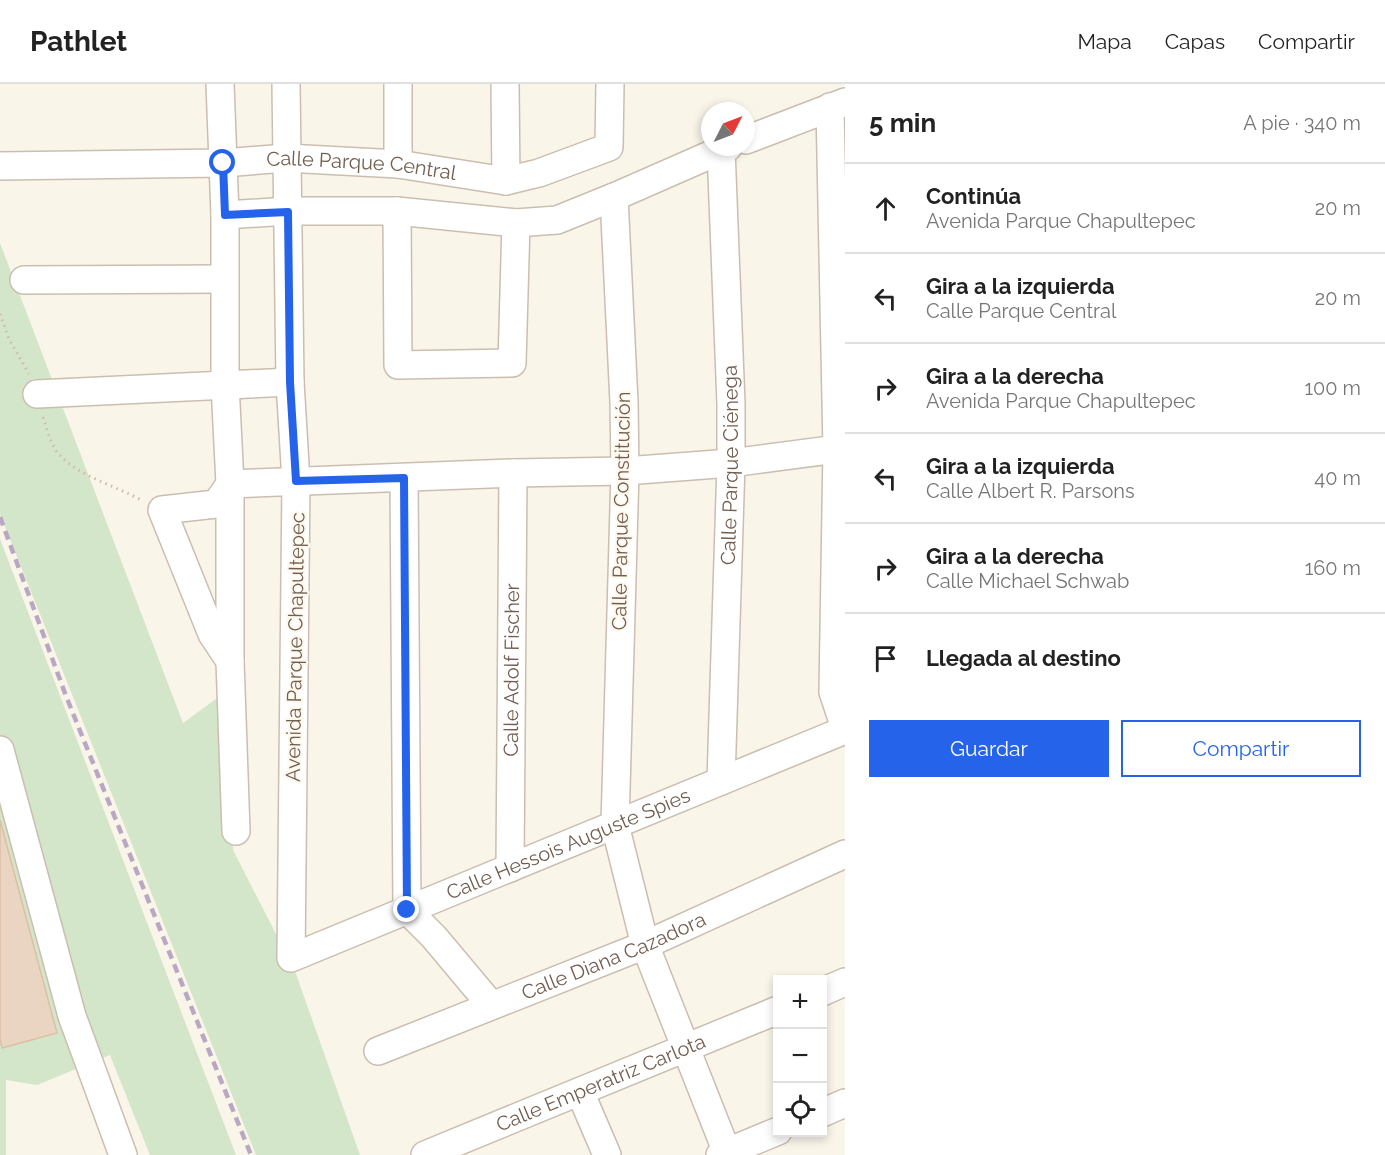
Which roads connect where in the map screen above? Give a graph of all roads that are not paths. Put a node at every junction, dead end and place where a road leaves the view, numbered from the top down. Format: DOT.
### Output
graph roads {
  1 [pos="220,84"];
  2 [pos="286,84"];
  3 [pos="398,84"];
  4 [pos="505,84"];
  5 [pos="610,84"];
  6 [pos="838,105"];
  7 [pos="755,136"];
  8 [pos="707,156"];
  9 [pos="732,156"];
  10 [pos="286,158"];
  11 [pos="223,163"];
  12 [pos="398,164"];
  13 [pos="0,166"];
  14 [pos="506,181"];
  15 [pos="614,197"];
  16 [pos="397,211"];
  17 [pos="288,212"];
  18 [pos="225,215"];
  19 [pos="516,223"];
  20 [pos="224,279"];
  21 [pos="24,280"];
  22 [pos="290,382"];
  23 [pos="225,384"];
  24 [pos="37,394"];
  25 [pos="841,449"];
  26 [pos="731,463"];
  27 [pos="625,471"];
  28 [pos="513,473"];
  29 [pos="404,478"];
  30 [pos="296,481"];
  31 [pos="230,484"];
  32 [pos="230,661"];
  33 [pos="844,725"];
  34 [pos="0,750"];
  35 [pos="721,781"];
  36 [pos="615,825"];
  37 [pos="236,831"];
  38 [pos="845,854"];
  39 [pos="510,868"];
  40 [pos="407,910"];
  41 [pos="645,945"];
  42 [pos="291,957"];
  43 [pos="845,982"];
  44 [pos="827,990"];
  45 [pos="491,1005"];
  46 [pos="773,1012"];
  47 [pos="684,1049"];
  48 [pos="378,1052"];
  49 [pos="580,1092"];
  50 [pos="845,1103"];
  51 [pos="827,1111"];
  52 [pos="773,1133"];
  53 [pos="725,1154"];
  54 [pos="123,1155"];
  55 [pos="425,1155"];
  56 [pos="606,1155"];
  1 -- 11 [label="street"];
  2 -- 10 [label="street, Avenida Parque Chapultepec"];
  3 -- 12 [label="street"];
  4 -- 14 [label="street"];
  5 -- 14 [label="street, Calle Parque Central"];
  6 -- 7 [label="street, Calle Parque Central"];
  6 -- 25 [label="street"];
  8 -- 15 [label="street, Calle Parque Central"];
  9 -- 26 [label="street, Calle Parque Ciénega"];
  10 -- 11 [label="street, Calle Parque Central"];
  10 -- 12 [label="street, Calle Parque Central"];
  10 -- 17 [label="street, Avenida Parque Chapultepec"];
  11 -- 13 [label="street, Calle Parque Central"];
  11 -- 18 [label="street"];
  12 -- 14 [label="street, Calle Parque Central"];
  15 -- 19 [label="street, Calle Parque Central"];
  15 -- 27 [label="street, Calle Parque Constitución"];
  16 -- 17 [label="street, Calle Parque Central"];
  16 -- 19 [label="street, Calle Parque Central"];
  16 -- 19 [label="street"];
  17 -- 18 [label="street, Calle Parque Central"];
  17 -- 22 [label="street, Avenida Parque Chapultepec"];
  18 -- 20 [label="street"];
  20 -- 21 [label="street"];
  20 -- 23 [label="street"];
  22 -- 23 [label="street"];
  22 -- 30 [label="street, Avenida Parque Chapultepec"];
  23 -- 24 [label="street"];
  23 -- 31 [label="street"];
  25 -- 26 [label="street"];
  25 -- 33 [label="street"];
  26 -- 27 [label="street"];
  26 -- 35 [label="street, Calle Parque Ciénega"];
  27 -- 28 [label="street"];
  27 -- 36 [label="street, Calle Parque Constitución"];
  28 -- 29 [label="street"];
  28 -- 39 [label="street, Calle Adolf Fischer"];
  29 -- 30 [label="street"];
  29 -- 40 [label="street"];
  30 -- 31 [label="street"];
  30 -- 42 [label="street, Avenida Parque Chapultepec"];
  31 -- 32 [label="street"];
  31 -- 32 [label="street"];
  32 -- 37 [label="street"];
  33 -- 35 [label="street, Calle Hessois Auguste Spies"];
  34 -- 54 [label="street"];
  35 -- 36 [label="street, Calle Hessois Auguste Spies"];
  36 -- 39 [label="street, Calle Hessois Auguste Spies"];
  36 -- 41 [label="street, Calle Parque Constitución"];
  38 -- 41 [label="street, Calle Diana Cazadora"];
  39 -- 40 [label="street, Calle Hessois Auguste Spies"];
  40 -- 42 [label="street, Calle Hessois Auguste Spies"];
  40 -- 45 [label="street"];
  41 -- 45 [label="street, Calle Diana Cazadora"];
  41 -- 47 [label="street, Calle Parque Constitución"];
  43 -- 44 [label="street"];
  45 -- 48 [label="street, Calle Diana Cazadora"];
  46 -- 47 [label="street, Calle Emperatriz Carlota"];
  47 -- 49 [label="street, Calle Emperatriz Carlota"];
  47 -- 53 [label="street, Calle Parque Constitución"];
  49 -- 55 [label="street, Calle Emperatriz Carlota"];
  49 -- 56 [label="street"];
  50 -- 51 [label="street"];
  52 -- 53 [label="street"];
}
